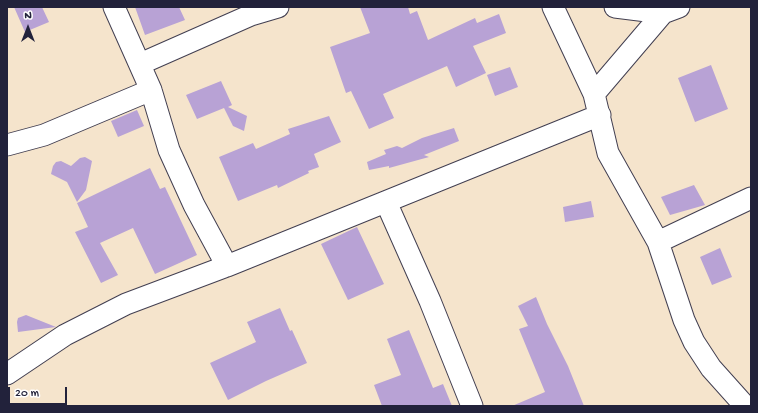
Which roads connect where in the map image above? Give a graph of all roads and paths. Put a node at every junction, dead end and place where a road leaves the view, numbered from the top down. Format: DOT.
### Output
graph roads {
  1 [pos="114,7"];
  2 [pos="278,7"];
  3 [pos="553,7"];
  4 [pos="615,7"];
  5 [pos="671,10"];
  6 [pos="140,64"];
  7 [pos="152,90"];
  8 [pos="594,94"];
  9 [pos="600,115"];
  10 [pos="7,145"];
  11 [pos="751,198"];
  12 [pos="386,202"];
  13 [pos="658,242"];
  14 [pos="227,266"];
  15 [pos="7,374"];
  16 [pos="470,405"];
  17 [pos="745,406"];
  1 -- 6 [label="street"];
  2 -- 6 [label="street"];
  3 -- 8 [label="street"];
  4 -- 5 [label="street"];
  5 -- 8 [label="street"];
  6 -- 7 [label="street"];
  7 -- 10 [label="street"];
  7 -- 14 [label="street"];
  8 -- 9 [label="street"];
  9 -- 12 [label="street"];
  9 -- 13 [label="street"];
  11 -- 13 [label="street"];
  12 -- 14 [label="street"];
  12 -- 16 [label="street"];
  13 -- 17 [label="street"];
  14 -- 15 [label="street"];
}
